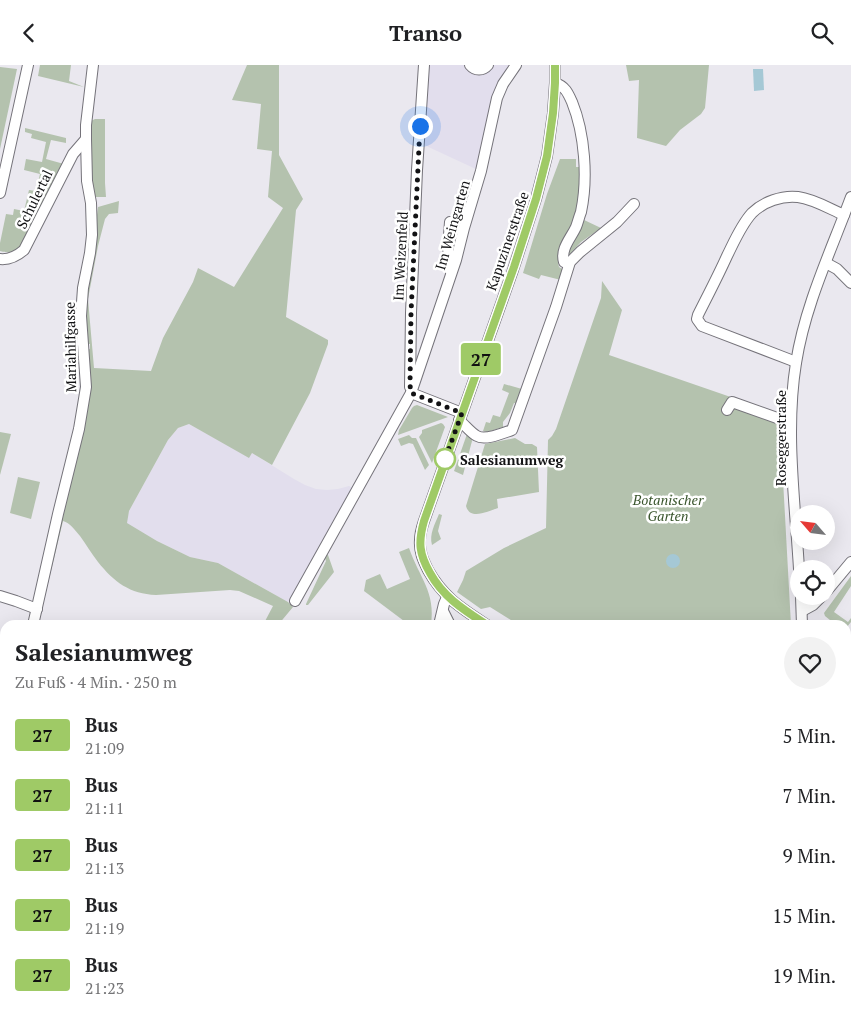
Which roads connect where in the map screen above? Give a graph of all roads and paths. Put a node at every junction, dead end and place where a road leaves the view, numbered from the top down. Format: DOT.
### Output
graph roads {
  1 [pos="28,65"];
  2 [pos="93,65"];
  3 [pos="424,65"];
  4 [pos="470,65"];
  5 [pos="488,65"];
  6 [pos="516,65"];
  7 [pos="555,65"];
  8 [pos="555,83"];
  9 [pos="86,139"];
  10 [pos="0,193"];
  11 [pos="851,197"];
  12 [pos="634,204"];
  13 [pos="844,215"];
  14 [pos="450,222"];
  15 [pos="0,259"];
  16 [pos="570,262"];
  17 [pos="826,263"];
  18 [pos="452,276"];
  19 [pos="851,283"];
  20 [pos="796,362"];
  21 [pos="411,393"];
  22 [pos="727,410"];
  23 [pos="460,417"];
  24 [pos="791,423"];
  25 [pos="798,560"];
  26 [pos="849,568"];
  27 [pos="835,583"];
  28 [pos="0,596"];
  29 [pos="447,597"];
  30 [pos="295,601"];
  31 [pos="801,605"];
  32 [pos="814,605"];
  33 [pos="37,609"];
  34 [pos="442,611"];
  35 [pos="802,611"];
  36 [pos="34,620"];
  37 [pos="440,620"];
  38 [pos="447,620"];
  39 [pos="480,620"];
  40 [pos="802,620"];
  1 -- 10 [label="street"];
  2 -- 9 [label="street, Mariahilfgasse"];
  3 -- 21 [label="street, Im Weizenfeld"];
  4 -- 5 [label="street"];
  6 -- 18 [label="street, Im Weingarten"];
  7 -- 8 [label="street, Kapuzinerstraße"];
  8 -- 16 [label="street"];
  8 -- 23 [label="street, Kapuzinerstraße"];
  9 -- 15 [label="street, Schulertal"];
  9 -- 33 [label="street, Mariahilfgasse"];
  11 -- 13 [label="street, Roseggerstraße"];
  12 -- 16 [label="street"];
  13 -- 17 [label="street, Roseggerstraße"];
  13 -- 20 [label="street"];
  14 -- 18 [label="street"];
  16 -- 23 [label="street"];
  17 -- 19 [label="street"];
  17 -- 20 [label="street, Roseggerstraße"];
  18 -- 21 [label="street, Im Weingarten"];
  20 -- 24 [label="street, Roseggerstraße"];
  21 -- 23 [label="street"];
  21 -- 30 [label="street"];
  22 -- 24 [label="street"];
  23 -- 29 [label="street, Kapuzinerstraße"];
  24 -- 25 [label="street, Roseggerstraße"];
  26 -- 27 [label="street"];
  28 -- 33 [label="street"];
  29 -- 34 [label="street"];
  29 -- 39 [label="street, Kapuzinerstraße"];
  31 -- 35 [label="street"];
  32 -- 35 [label="street"];
  33 -- 36 [label="street, Mariahilfgasse"];
  34 -- 37 [label="street"];
  34 -- 38 [label="street"];
  35 -- 40 [label="street"];
}
